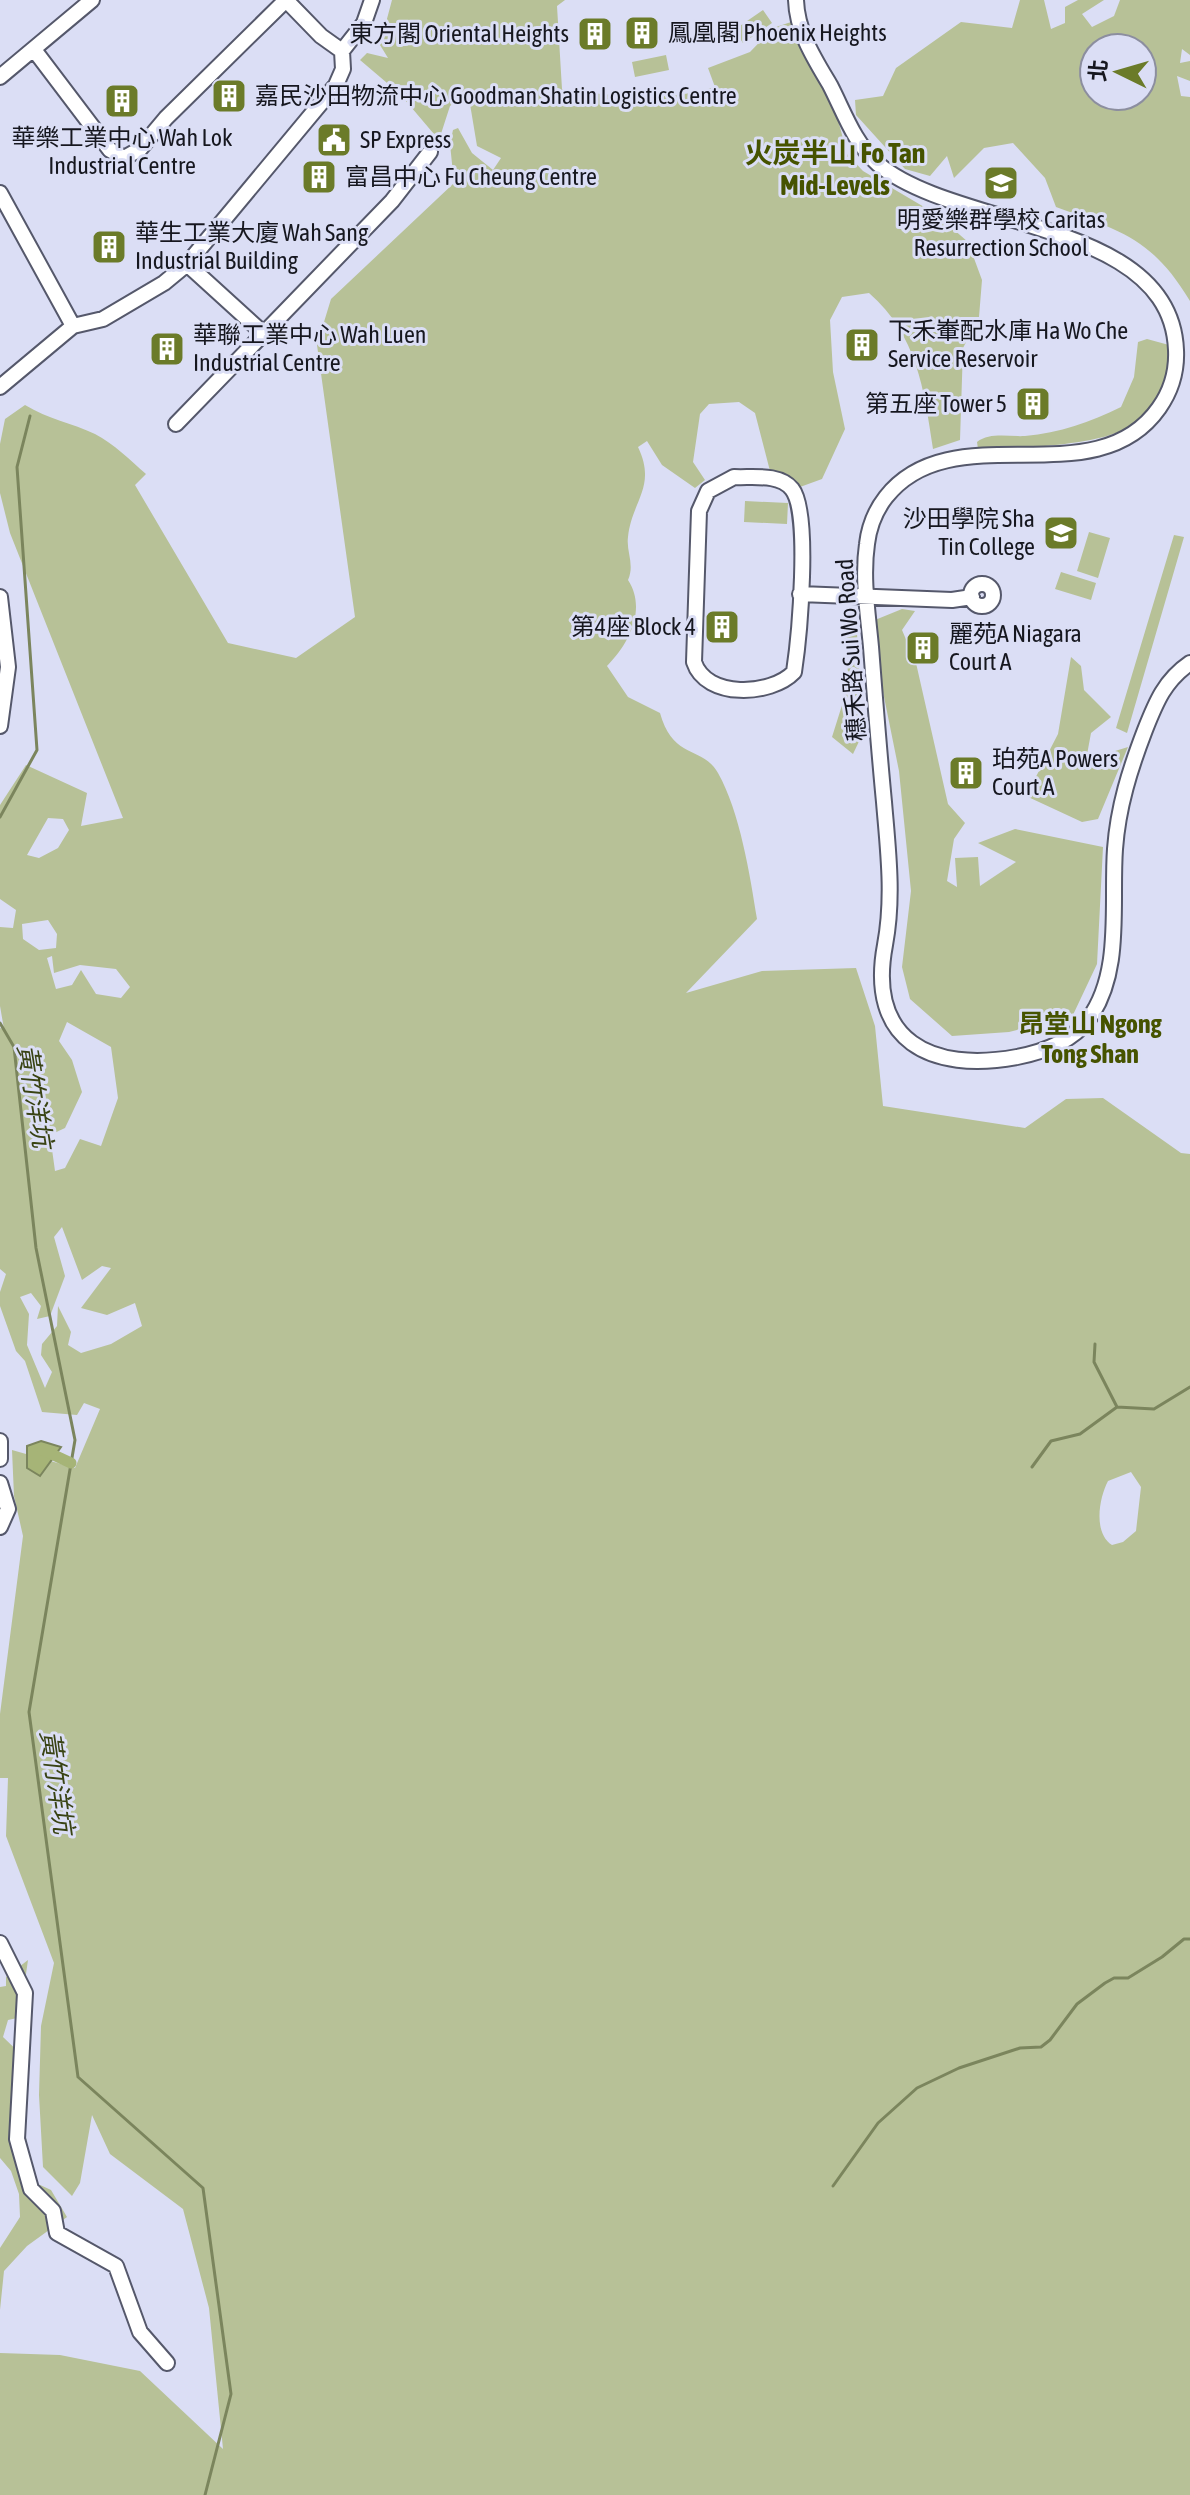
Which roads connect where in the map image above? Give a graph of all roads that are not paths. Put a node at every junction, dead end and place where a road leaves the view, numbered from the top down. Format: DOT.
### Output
graph roads {
  1 [pos="92,0"];
  2 [pos="286,0"];
  3 [pos="372,0"];
  4 [pos="796,0"];
  5 [pos="35,51"];
  6 [pos="342,51"];
  7 [pos="0,77"];
  8 [pos="430,152"];
  9 [pos="0,193"];
  10 [pos="187,264"];
  11 [pos="73,326"];
  12 [pos="264,334"];
  13 [pos="0,387"];
  14 [pos="176,424"];
  15 [pos="800,594"];
  16 [pos="0,597"];
  17 [pos="972,597"];
  18 [pos="866,598"];
  19 [pos="1190,663"];
  20 [pos="0,726"];
  21 [pos="0,1441"];
  22 [pos="0,1459"];
  23 [pos="0,1483"];
  24 [pos="0,1527"];
  25 [pos="0,1943"];
  26 [pos="167,2363"];
  1 -- 5 [label="street"];
  2 -- 5 [label="street"];
  2 -- 6 [label="street"];
  3 -- 6 [label="street"];
  4 -- 18 [label="street, 穗禾路 Sui Wo Road"];
  5 -- 7 [label="street"];
  6 -- 10 [label="street"];
  8 -- 12 [label="street"];
  9 -- 11 [label="street"];
  10 -- 11 [label="street"];
  10 -- 12 [label="street"];
  11 -- 13 [label="street"];
  12 -- 14 [label="street"];
  15 -- 15 [label="street"];
  15 -- 18 [label="street"];
  16 -- 20 [label="street"];
  17 -- 18 [label="street"];
  18 -- 19 [label="street, 穗禾路 Sui Wo Road"];
  21 -- 22 [label="street"];
  23 -- 24 [label="street"];
  25 -- 26 [label="street"];
}
